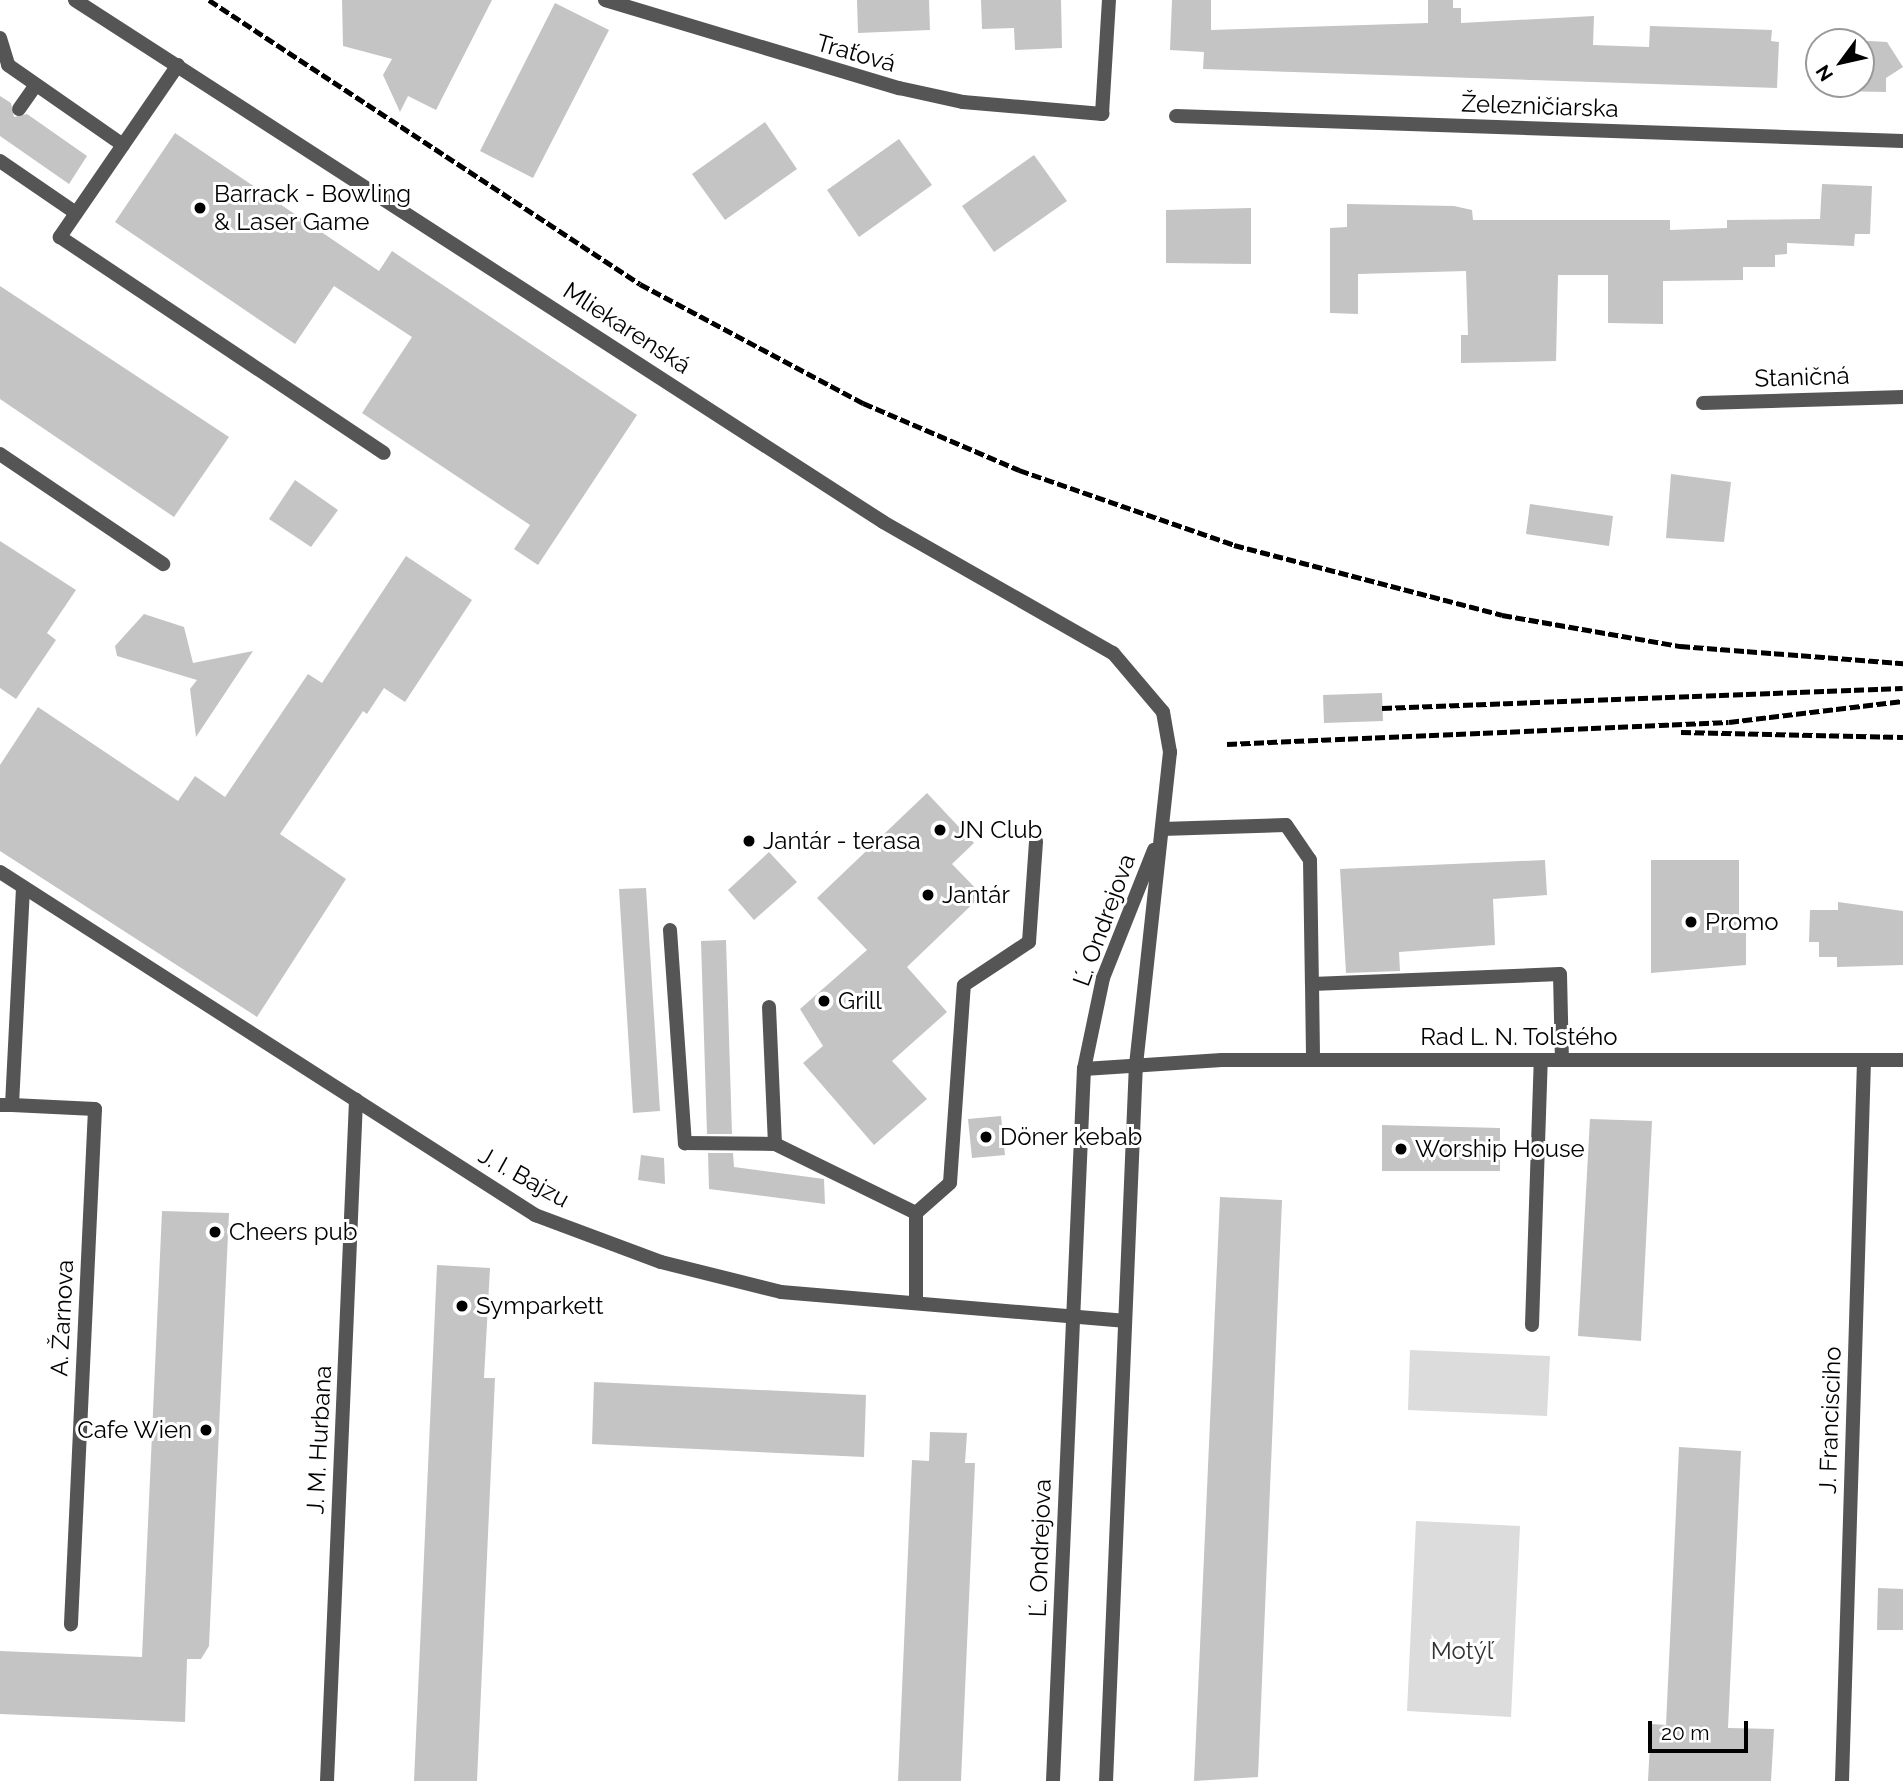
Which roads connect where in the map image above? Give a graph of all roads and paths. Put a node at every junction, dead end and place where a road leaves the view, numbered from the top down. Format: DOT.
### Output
graph roads {
  1 [pos="75,0"];
  2 [pos="605,0"];
  3 [pos="1110,0"];
  4 [pos="0,38"];
  5 [pos="178,65"];
  6 [pos="36,85"];
  7 [pos="19,108"];
  8 [pos="1176,116"];
  9 [pos="1903,141"];
  10 [pos="123,145"];
  11 [pos="0,160"];
  12 [pos="76,213"];
  13 [pos="1903,397"];
  14 [pos="1703,403"];
  15 [pos="384,453"];
  16 [pos="0,454"];
  17 [pos="163,564"];
  18 [pos="1151,693"];
  19 [pos="1162,829"];
  20 [pos="1036,841"];
  21 [pos="0,872"];
  22 [pos="23,887"];
  23 [pos="670,930"];
  24 [pos="1312,984"];
  25 [pos="769,1007"];
  26 [pos="1562,1059"];
  27 [pos="1313,1060"];
  28 [pos="1541,1060"];
  29 [pos="1864,1060"];
  30 [pos="1903,1060"];
  31 [pos="1136,1063"];
  32 [pos="1084,1069"];
  33 [pos="356,1100"];
  34 [pos="6,1105"];
  35 [pos="775,1144"];
  36 [pos="916,1213"];
  37 [pos="916,1303"];
  38 [pos="1073,1317"];
  39 [pos="1124,1321"];
  40 [pos="1532,1325"];
  41 [pos="71,1624"];
  42 [pos="327,1781"];
  43 [pos="1053,1781"];
  44 [pos="1106,1781"];
  45 [pos="1842,1781"];
  1 -- 5 [label="street, Mliekarenská"];
  2 -- 3 [label="street, Traťová"];
  4 -- 6 [label="street"];
  5 -- 10 [label="street"];
  5 -- 18 [label="street, Mliekarenská"];
  6 -- 7 [label="street"];
  6 -- 10 [label="street"];
  8 -- 9 [label="street, Železničiarska"];
  10 -- 12 [label="street"];
  11 -- 12 [label="street"];
  12 -- 15 [label="street"];
  13 -- 14 [label="street, Staničná"];
  16 -- 17 [label="street"];
  18 -- 19 [label="street, Ľ. Ondrejova"];
  19 -- 24 [label="street"];
  19 -- 31 [label="street, Ľ. Ondrejova"];
  19 -- 32 [label="street, Ľ. Ondrejova"];
  20 -- 36 [label="street"];
  21 -- 22 [label="street, J. I. Bajzu"];
  22 -- 33 [label="street, J. I. Bajzu"];
  22 -- 34 [label="street"];
  23 -- 35 [label="street"];
  24 -- 26 [label="street"];
  24 -- 27 [label="street"];
  25 -- 35 [label="street"];
  26 -- 28 [label="street, Rad L. N. Tolstého"];
  26 -- 29 [label="street, Rad L. N. Tolstého"];
  27 -- 28 [label="street, Rad L. N. Tolstého"];
  27 -- 31 [label="street, Rad L. N. Tolstého"];
  28 -- 40 [label="street"];
  29 -- 30 [label="street, Rad L. N. Tolstého"];
  29 -- 45 [label="street, J. Francisciho"];
  31 -- 32 [label="street"];
  31 -- 39 [label="street, Ľ. Ondrejova"];
  32 -- 38 [label="street, Ľ. Ondrejova"];
  33 -- 37 [label="street, J. I. Bajzu"];
  33 -- 42 [label="street, J. M. Hurbana"];
  34 -- 41 [label="street, A. Žarnova"];
  35 -- 36 [label="street"];
  36 -- 37 [label="street"];
  37 -- 38 [label="street, J. I. Bajzu"];
  38 -- 39 [label="street"];
  38 -- 43 [label="street, Ľ. Ondrejova"];
  39 -- 44 [label="street, Ľ. Ondrejova"];
}
